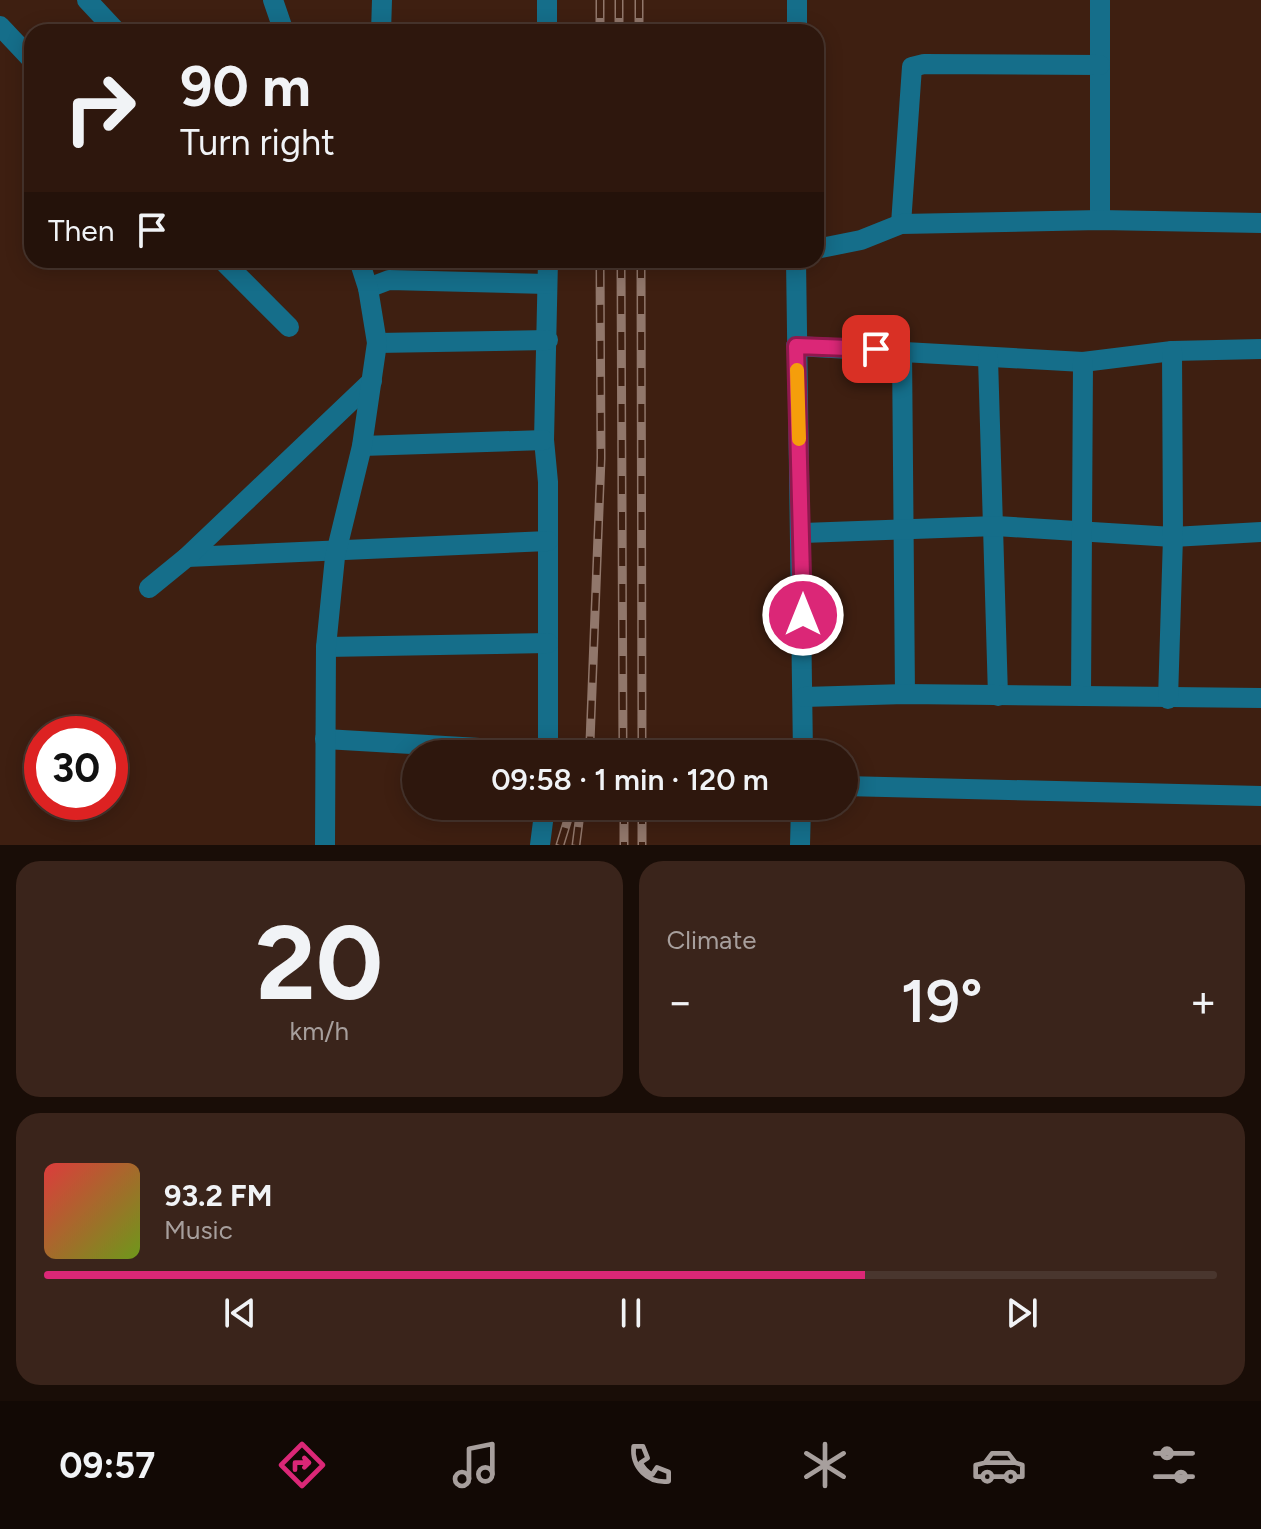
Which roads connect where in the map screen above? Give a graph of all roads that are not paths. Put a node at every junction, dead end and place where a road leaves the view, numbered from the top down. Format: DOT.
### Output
graph roads {
  1 [pos="87,0"];
  2 [pos="273,0"];
  3 [pos="382,0"];
  4 [pos="547,0"];
  5 [pos="797,0"];
  6 [pos="1100,0"];
  7 [pos="110,24"];
  8 [pos="281,24"];
  9 [pos="381,24"];
  10 [pos="547,24"];
  11 [pos="797,24"];
  12 [pos="0,26"];
  13 [pos="24,52"];
  14 [pos="1100,65"];
  15 [pos="1100,220"];
  16 [pos="1261,223"];
  17 [pos="901,224"];
  18 [pos="824,247"];
  19 [pos="230,268"];
  20 [pos="362,268"];
  21 [pos="548,268"];
  22 [pos="796,268"];
  23 [pos="388,270"];
  24 [pos="547,284"];
  25 [pos="368,288"];
  26 [pos="289,327"];
  27 [pos="548,340"];
  28 [pos="377,343"];
  29 [pos="796,346"];
  30 [pos="1261,349"];
  31 [pos="902,350"];
  32 [pos="1172,351"];
  33 [pos="988,358"];
  34 [pos="1083,362"];
  35 [pos="372,381"];
  36 [pos="544,440"];
  37 [pos="362,446"];
  38 [pos="996,526"];
  39 [pos="904,530"];
  40 [pos="1082,531"];
  41 [pos="1261,532"];
  42 [pos="803,533"];
  43 [pos="1173,537"];
  44 [pos="548,541"];
  45 [pos="339,549"];
  46 [pos="187,557"];
  47 [pos="149,588"];
  48 [pos="548,643"];
  49 [pos="326,647"];
  50 [pos="905,694"];
  51 [pos="998,696"];
  52 [pos="1081,696"];
  53 [pos="804,697"];
  54 [pos="1261,698"];
  55 [pos="1168,699"];
  56 [pos="325,739"];
  57 [pos="548,740"];
  58 [pos="803,740"];
  59 [pos="402,744"];
  60 [pos="858,786"];
  61 [pos="1261,796"];
  62 [pos="543,820"];
  63 [pos="801,820"];
  64 [pos="325,845"];
  65 [pos="540,845"];
  66 [pos="800,845"];
  1 -- 7 [label="street"];
  2 -- 8 [label="street"];
  3 -- 9 [label="street"];
  4 -- 10 [label="street"];
  5 -- 11 [label="street"];
  6 -- 14 [label="street"];
  12 -- 13 [label="street"];
  14 -- 15 [label="street"];
  14 -- 17 [label="street"];
  15 -- 16 [label="street"];
  15 -- 17 [label="street"];
  17 -- 18 [label="street"];
  19 -- 26 [label="street"];
  20 -- 25 [label="street"];
  21 -- 24 [label="street"];
  22 -- 29 [label="street"];
  23 -- 24 [label="street"];
  23 -- 25 [label="street"];
  24 -- 27 [label="street"];
  25 -- 28 [label="street"];
  27 -- 28 [label="street"];
  27 -- 36 [label="street"];
  28 -- 35 [label="street"];
  29 -- 31 [label="street"];
  29 -- 42 [label="street"];
  30 -- 32 [label="street"];
  31 -- 33 [label="street"];
  31 -- 39 [label="street"];
  32 -- 34 [label="street"];
  32 -- 43 [label="street"];
  33 -- 34 [label="street"];
  33 -- 38 [label="street"];
  34 -- 40 [label="street"];
  35 -- 37 [label="street"];
  35 -- 46 [label="street"];
  36 -- 37 [label="street"];
  36 -- 44 [label="street"];
  37 -- 45 [label="street"];
  38 -- 39 [label="street"];
  38 -- 40 [label="street"];
  38 -- 51 [label="street"];
  39 -- 42 [label="street"];
  39 -- 50 [label="street"];
  40 -- 43 [label="street"];
  40 -- 52 [label="street"];
  41 -- 43 [label="street"];
  42 -- 53 [label="street"];
  43 -- 55 [label="street"];
  44 -- 45 [label="street"];
  44 -- 48 [label="street"];
  45 -- 46 [label="street"];
  45 -- 49 [label="street"];
  46 -- 47 [label="street"];
  48 -- 49 [label="street"];
  48 -- 57 [label="street"];
  49 -- 56 [label="street"];
  50 -- 51 [label="street"];
  50 -- 53 [label="street"];
  51 -- 52 [label="street"];
  52 -- 55 [label="street"];
  53 -- 58 [label="street"];
  54 -- 55 [label="street"];
  56 -- 59 [label="street"];
  56 -- 64 [label="street"];
  60 -- 61 [label="street"];
  62 -- 65 [label="street"];
  63 -- 66 [label="street"];
}
